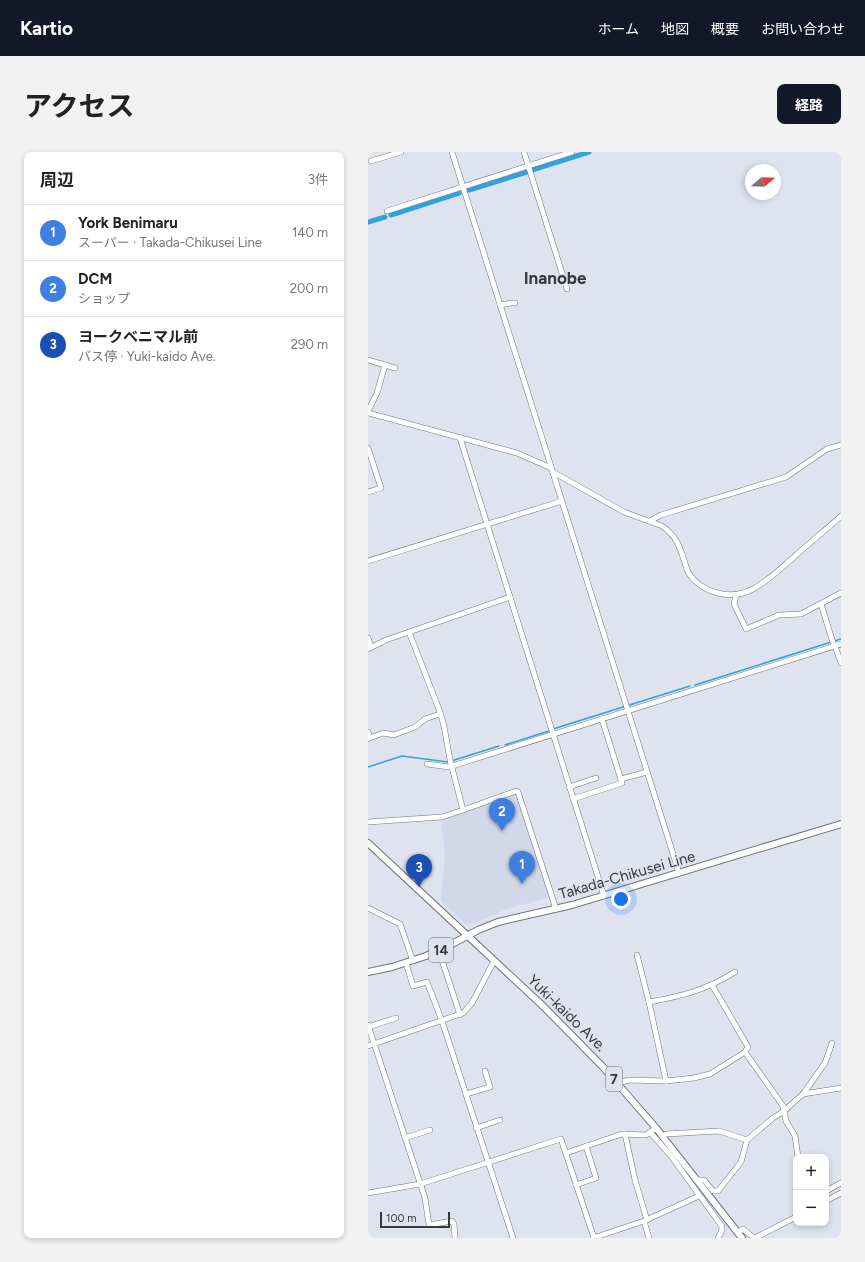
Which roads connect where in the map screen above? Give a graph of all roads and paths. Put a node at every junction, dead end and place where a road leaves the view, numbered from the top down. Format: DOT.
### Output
graph roads {
  1 [pos="400,152"];
  2 [pos="452,152"];
  3 [pos="524,152"];
  4 [pos="572,152"];
  5 [pos="371,161"];
  6 [pos="528,166"];
  7 [pos="462,187"];
  8 [pos="387,212"];
  9 [pos="567,289"];
  10 [pos="515,303"];
  11 [pos="500,305"];
  12 [pos="368,360"];
  13 [pos="385,365"];
  14 [pos="395,368"];
  15 [pos="368,412"];
  16 [pos="460,438"];
  17 [pos="841,445"];
  18 [pos="368,448"];
  19 [pos="552,470"];
  20 [pos="368,492"];
  21 [pos="562,501"];
  22 [pos="841,516"];
  23 [pos="650,521"];
  24 [pos="486,524"];
  25 [pos="368,561"];
  26 [pos="841,593"];
  27 [pos="736,595"];
  28 [pos="510,597"];
  29 [pos="821,604"];
  30 [pos="409,632"];
  31 [pos="368,638"];
  32 [pos="835,644"];
  33 [pos="370,648"];
  34 [pos="841,663"];
  35 [pos="627,708"];
  36 [pos="440,714"];
  37 [pos="602,719"];
  38 [pos="368,732"];
  39 [pos="552,734"];
  40 [pos="369,739"];
  41 [pos="427,764"];
  42 [pos="451,764"];
  43 [pos="647,772"];
  44 [pos="596,778"];
  45 [pos="621,779"];
  46 [pos="569,787"];
  47 [pos="573,799"];
  48 [pos="463,810"];
  49 [pos="368,822"];
  50 [pos="841,824"];
  51 [pos="368,843"];
  52 [pos="679,873"];
  53 [pos="604,896"];
  54 [pos="368,908"];
  55 [pos="556,909"];
  56 [pos="467,936"];
  57 [pos="439,950"];
  58 [pos="637,955"];
  59 [pos="494,961"];
  60 [pos="409,962"];
  61 [pos="368,972"];
  62 [pos="735,972"];
  63 [pos="712,985"];
  64 [pos="649,1002"];
  65 [pos="460,1015"];
  66 [pos="396,1018"];
  67 [pos="442,1022"];
  68 [pos="368,1026"];
  69 [pos="832,1043"];
  70 [pos="374,1044"];
  71 [pos="368,1046"];
  72 [pos="745,1052"];
  73 [pos="485,1071"];
  74 [pos="666,1081"];
  75 [pos="618,1083"];
  76 [pos="841,1088"];
  77 [pos="466,1094"];
  78 [pos="803,1094"];
  79 [pos="784,1111"];
  80 [pos="500,1120"];
  81 [pos="476,1128"];
  82 [pos="656,1128"];
  83 [pos="430,1130"];
  84 [pos="650,1132"];
  85 [pos="625,1134"];
  86 [pos="663,1136"];
  87 [pos="405,1138"];
  88 [pos="747,1140"];
  89 [pos="586,1146"];
  90 [pos="566,1152"];
  91 [pos="797,1154"];
  92 [pos="673,1155"];
  93 [pos="488,1162"];
  94 [pos="696,1180"];
  95 [pos="841,1183"];
  96 [pos="420,1184"];
  97 [pos="576,1185"];
  98 [pos="828,1190"];
  99 [pos="368,1193"];
  100 [pos="841,1193"];
  101 [pos="700,1196"];
  102 [pos="829,1199"];
  103 [pos="793,1219"];
  104 [pos="646,1221"];
  105 [pos="738,1232"];
  106 [pos="455,1238"];
  107 [pos="513,1238"];
  108 [pos="593,1238"];
  109 [pos="649,1238"];
  110 [pos="718,1238"];
  111 [pos="742,1238"];
  112 [pos="755,1238"];
  1 -- 5 [label="street"];
  2 -- 7 [label="street"];
  3 -- 6 [label="street"];
  4 -- 6 [label="street"];
  6 -- 7 [label="street"];
  6 -- 9 [label="street"];
  7 -- 8 [label="street"];
  7 -- 11 [label="street"];
  10 -- 11 [label="street"];
  11 -- 19 [label="street"];
  12 -- 13 [label="street"];
  13 -- 14 [label="street"];
  13 -- 15 [label="street"];
  15 -- 16 [label="street"];
  16 -- 19 [label="street"];
  16 -- 24 [label="street"];
  17 -- 23 [label="street"];
  18 -- 20 [label="street"];
  19 -- 21 [label="street"];
  19 -- 23 [label="street"];
  21 -- 24 [label="street"];
  21 -- 35 [label="street"];
  22 -- 27 [label="street"];
  23 -- 27 [label="street"];
  24 -- 25 [label="street"];
  24 -- 28 [label="street"];
  26 -- 29 [label="street"];
  27 -- 29 [label="street"];
  28 -- 30 [label="street"];
  28 -- 39 [label="street"];
  29 -- 32 [label="street"];
  30 -- 33 [label="street"];
  30 -- 36 [label="street"];
  31 -- 33 [label="street"];
  32 -- 34 [label="street"];
  32 -- 35 [label="street"];
  35 -- 37 [label="street"];
  35 -- 43 [label="street"];
  36 -- 40 [label="street"];
  36 -- 42 [label="street"];
  37 -- 39 [label="street"];
  37 -- 45 [label="street"];
  38 -- 40 [label="street"];
  39 -- 42 [label="street"];
  39 -- 46 [label="street"];
  41 -- 42 [label="street"];
  42 -- 48 [label="street"];
  43 -- 45 [label="street"];
  43 -- 52 [label="street"];
  44 -- 46 [label="street"];
  45 -- 47 [label="street"];
  46 -- 47 [label="street"];
  47 -- 53 [label="street"];
  48 -- 49 [label="street"];
  48 -- 55 [label="street"];
  50 -- 52 [label="main road, Takada-Chikusei Line"];
  51 -- 56 [label="main road, Yuki-kaido Ave. / 7"];
  52 -- 53 [label="main road, Takada-Chikusei Line"];
  53 -- 55 [label="main road, Takada-Chikusei Line"];
  54 -- 60 [label="street"];
  55 -- 56 [label="main road, Takada-Chikusei Line"];
  56 -- 57 [label="main road, 14"];
  56 -- 59 [label="main road, Yuki-kaido Ave. / 7"];
  57 -- 60 [label="main road, 14"];
  57 -- 65 [label="street"];
  58 -- 64 [label="street"];
  59 -- 65 [label="street"];
  59 -- 75 [label="main road, Yuki-kaido Ave. / 7"];
  60 -- 61 [label="main road, 14"];
  60 -- 67 [label="street"];
  62 -- 63 [label="street"];
  63 -- 64 [label="street"];
  63 -- 72 [label="street"];
  64 -- 74 [label="street"];
  65 -- 67 [label="street"];
  66 -- 68 [label="street"];
  67 -- 70 [label="street"];
  67 -- 77 [label="street"];
  68 -- 70 [label="street"];
  69 -- 78 [label="street"];
  70 -- 71 [label="street"];
  70 -- 87 [label="street"];
  72 -- 74 [label="street"];
  72 -- 79 [label="street"];
  73 -- 77 [label="street"];
  74 -- 75 [label="street"];
  75 -- 82 [label="main road, Yuki-kaido Ave. / 7"];
  76 -- 78 [label="street"];
  77 -- 81 [label="street"];
  78 -- 79 [label="street"];
  79 -- 88 [label="street"];
  79 -- 91 [label="street"];
  80 -- 81 [label="street"];
  81 -- 93 [label="street"];
  82 -- 84 [label="street"];
  82 -- 86 [label="main road, Yuki-kaido Ave. / 7"];
  83 -- 87 [label="street"];
  84 -- 85 [label="street"];
  84 -- 92 [label="street"];
  85 -- 89 [label="street"];
  85 -- 104 [label="street"];
  86 -- 88 [label="street"];
  86 -- 92 [label="main road, Yuki-kaido Ave. / 7"];
  87 -- 96 [label="street"];
  88 -- 94 [label="street"];
  89 -- 90 [label="street"];
  89 -- 97 [label="street"];
  90 -- 93 [label="street"];
  90 -- 97 [label="street"];
  92 -- 94 [label="main road, Yuki-kaido Ave. / 7"];
  92 -- 101 [label="street"];
  93 -- 96 [label="street"];
  93 -- 107 [label="street"];
  94 -- 105 [label="main road, Yuki-kaido Ave. / 7"];
  95 -- 98 [label="street"];
  96 -- 99 [label="street"];
  96 -- 106 [label="street"];
  97 -- 108 [label="street"];
  100 -- 102 [label="street"];
  101 -- 104 [label="street"];
  101 -- 110 [label="street"];
  103 -- 112 [label="street"];
  104 -- 108 [label="street"];
  104 -- 109 [label="street"];
  105 -- 111 [label="main road, Yuki-kaido Ave. / 7"];
  105 -- 112 [label="street"];
}
